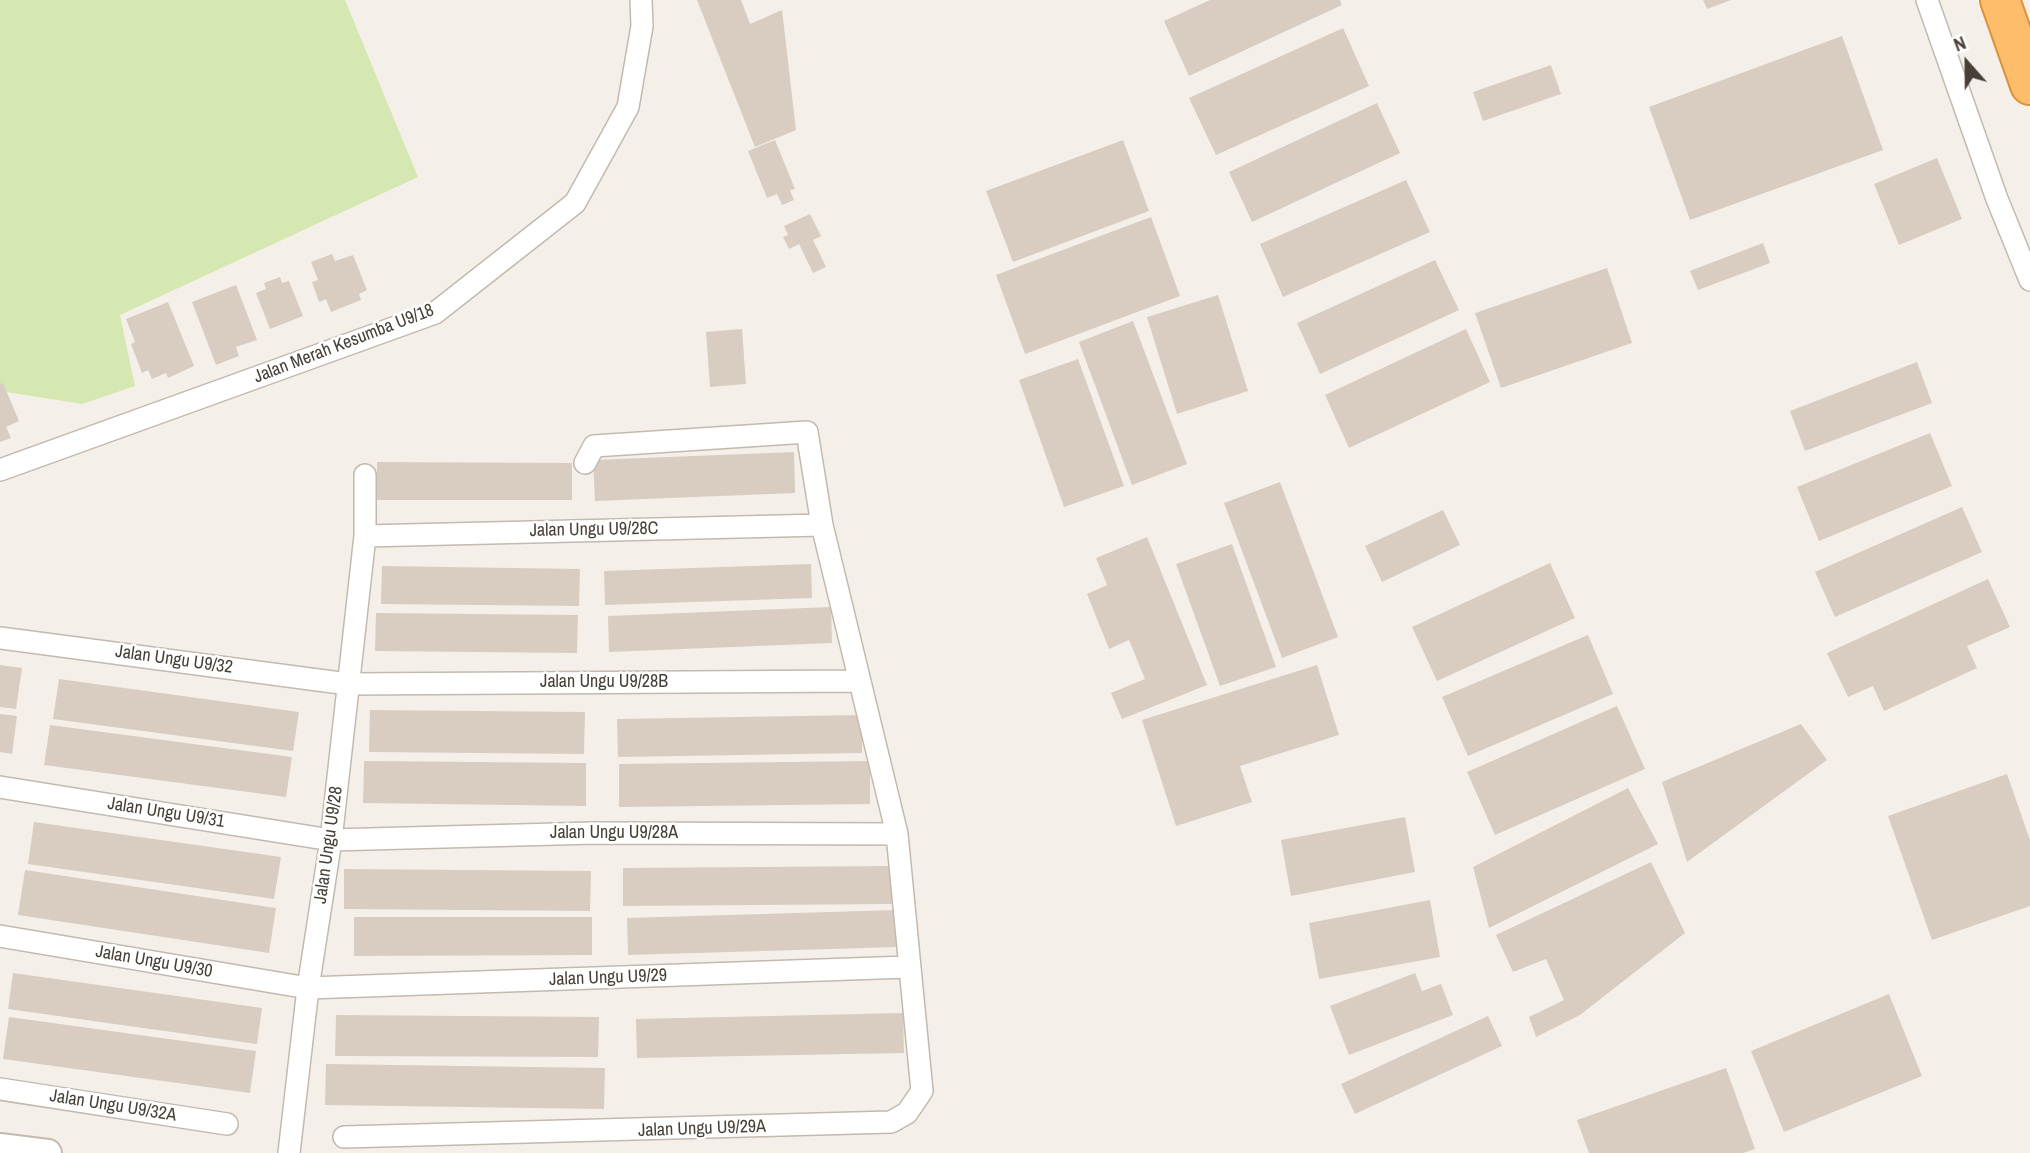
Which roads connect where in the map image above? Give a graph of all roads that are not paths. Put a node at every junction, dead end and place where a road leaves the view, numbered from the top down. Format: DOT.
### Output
graph roads {
  1 [pos="640,0"];
  2 [pos="1927,0"];
  3 [pos="2000,0"];
  4 [pos="2030,85"];
  5 [pos="2030,281"];
  6 [pos="585,463"];
  7 [pos="0,470"];
  8 [pos="365,475"];
  9 [pos="822,525"];
  10 [pos="365,536"];
  11 [pos="0,638"];
  12 [pos="859,681"];
  13 [pos="348,684"];
  14 [pos="0,787"];
  15 [pos="897,834"];
  16 [pos="331,840"];
  17 [pos="0,936"];
  18 [pos="907,967"];
  19 [pos="308,988"];
  20 [pos="0,1089"];
  21 [pos="227,1124"];
  22 [pos="344,1138"];
  23 [pos="0,1147"];
  24 [pos="48,1153"];
  25 [pos="289,1153"];
  1 -- 7 [label="street, Jalan Merah Kesumba U9/18"];
  2 -- 5 [label="street"];
  3 -- 4 [label="highway"];
  6 -- 9 [label="street, Jalan Ungu U9/29A"];
  8 -- 10 [label="street, Jalan Ungu U9/28"];
  9 -- 10 [label="street, Jalan Ungu U9/28C"];
  9 -- 12 [label="street, Jalan Ungu U9/29A"];
  10 -- 13 [label="street, Jalan Ungu U9/28"];
  11 -- 13 [label="street, Jalan Ungu U9/32"];
  12 -- 13 [label="street, Jalan Ungu U9/28B"];
  12 -- 15 [label="street, Jalan Ungu U9/29A"];
  13 -- 16 [label="street, Jalan Ungu U9/28"];
  14 -- 16 [label="street, Jalan Ungu U9/31"];
  15 -- 16 [label="street, Jalan Ungu U9/28A"];
  15 -- 18 [label="street, Jalan Ungu U9/29A"];
  16 -- 19 [label="street, Jalan Ungu U9/28"];
  17 -- 19 [label="street, Jalan Ungu U9/30"];
  18 -- 19 [label="street, Jalan Ungu U9/29"];
  18 -- 22 [label="street, Jalan Ungu U9/29A"];
  19 -- 25 [label="street, Jalan Ungu U9/28"];
  20 -- 21 [label="street, Jalan Ungu U9/32A"];
  23 -- 24 [label="street"];
}
